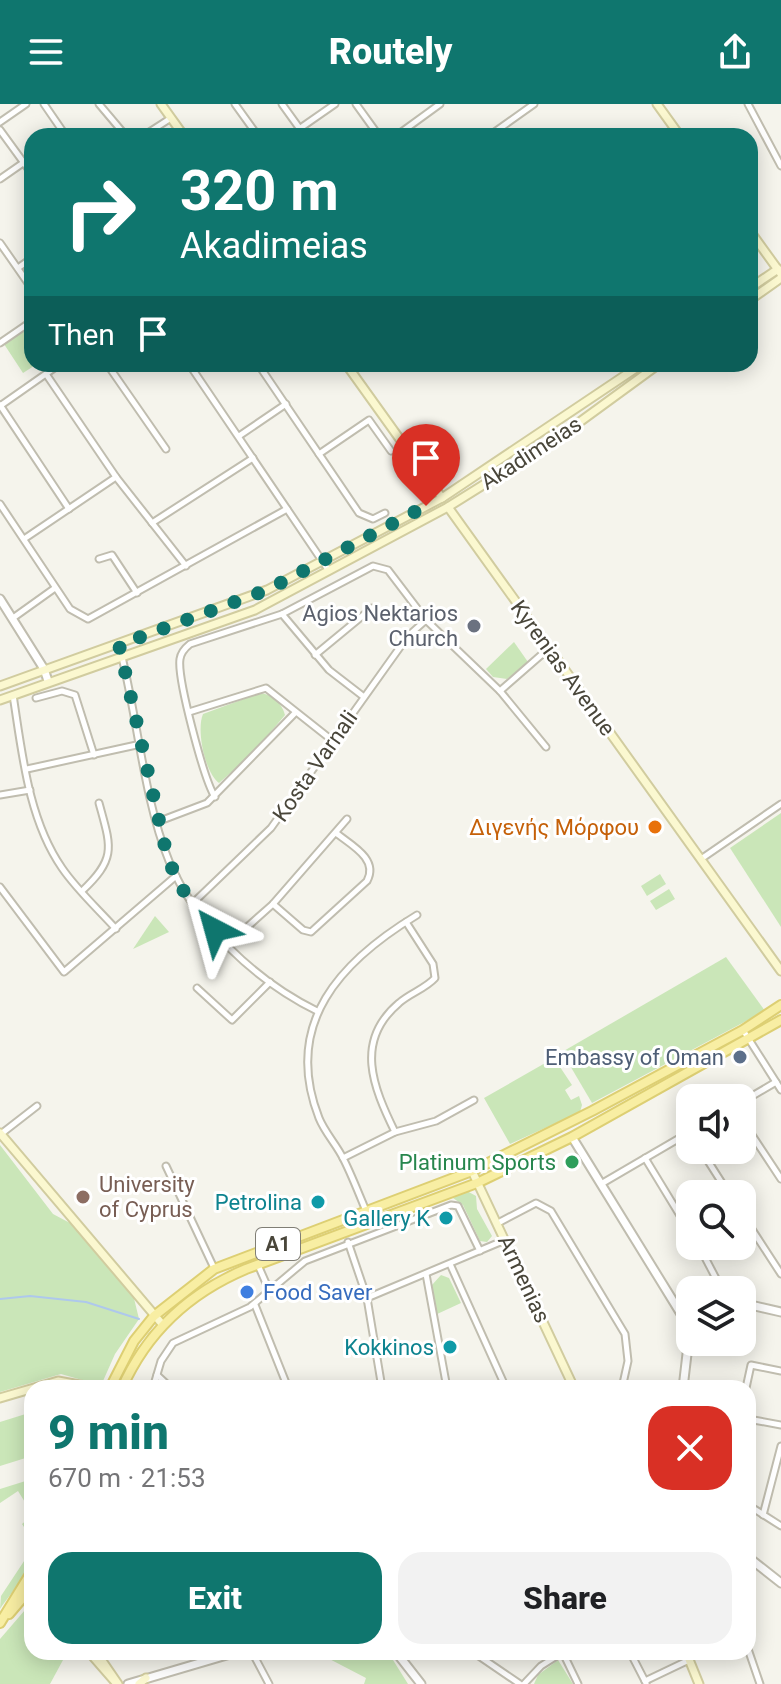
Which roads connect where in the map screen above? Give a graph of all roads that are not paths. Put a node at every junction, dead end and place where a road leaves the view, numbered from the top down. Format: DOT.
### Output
graph roads {
  1 [pos="26,104"];
  2 [pos="44,104"];
  3 [pos="99,104"];
  4 [pos="161,104"];
  5 [pos="235,104"];
  6 [pos="282,104"];
  7 [pos="335,104"];
  8 [pos="356,104"];
  9 [pos="440,104"];
  10 [pos="534,104"];
  11 [pos="657,104"];
  12 [pos="748,104"];
  13 [pos="171,118"];
  14 [pos="0,122"];
  15 [pos="60,128"];
  16 [pos="119,128"];
  17 [pos="155,128"];
  18 [pos="178,128"];
  19 [pos="252,128"];
  20 [pos="298,128"];
  21 [pos="300,128"];
  22 [pos="373,128"];
  23 [pos="407,128"];
  24 [pos="500,128"];
  25 [pos="674,128"];
  26 [pos="0,130"];
  27 [pos="23,163"];
  28 [pos="781,166"];
  29 [pos="0,179"];
  30 [pos="758,242"];
  31 [pos="0,243"];
  32 [pos="24,264"];
  33 [pos="18,268"];
  34 [pos="780,272"];
  35 [pos="24,277"];
  36 [pos="758,284"];
  37 [pos="758,293"];
  38 [pos="24,326"];
  39 [pos="1,342"];
  40 [pos="49,372"];
  41 [pos="113,372"];
  42 [pos="195,372"];
  43 [pos="264,372"];
  44 [pos="352,372"];
  45 [pos="630,372"];
  46 [pos="648,372"];
  47 [pos="46,374"];
  48 [pos="286,404"];
  49 [pos="0,406"];
  50 [pos="239,436"];
  51 [pos="166,449"];
  52 [pos="391,451"];
  53 [pos="319,454"];
  54 [pos="253,458"];
  55 [pos="116,477"];
  56 [pos="442,498"];
  57 [pos="0,504"];
  58 [pos="448,507"];
  59 [pos="69,509"];
  60 [pos="287,509"];
  61 [pos="385,513"];
  62 [pos="152,523"];
  63 [pos="24,539"];
  64 [pos="99,559"];
  65 [pos="323,560"];
  66 [pos="186,566"];
  67 [pos="329,571"];
  68 [pos="55,588"];
  69 [pos="137,593"];
  70 [pos="0,599"];
  71 [pos="372,608"];
  72 [pos="282,614"];
  73 [pos="13,618"];
  74 [pos="426,620"];
  75 [pos="119,645"];
  76 [pos="548,649"];
  77 [pos="315,655"];
  78 [pos="122,656"];
  79 [pos="111,659"];
  80 [pos="44,669"];
  81 [pos="126,675"];
  82 [pos="48,681"];
  83 [pos="0,686"];
  84 [pos="500,691"];
  85 [pos="13,694"];
  86 [pos="364,697"];
  87 [pos="36,698"];
  88 [pos="0,700"];
  89 [pos="189,712"];
  90 [pos="295,713"];
  91 [pos="333,741"];
  92 [pos="141,744"];
  93 [pos="546,747"];
  94 [pos="94,755"];
  95 [pos="27,769"];
  96 [pos="30,790"];
  97 [pos="0,795"];
  98 [pos="215,797"];
  99 [pos="99,803"];
  100 [pos="781,804"];
  101 [pos="347,819"];
  102 [pos="157,822"];
  103 [pos="336,833"];
  104 [pos="701,859"];
  105 [pos="176,876"];
  106 [pos="0,887"];
  107 [pos="82,891"];
  108 [pos="193,903"];
  109 [pos="273,904"];
  110 [pos="417,915"];
  111 [pos="406,922"];
  112 [pos="116,929"];
  113 [pos="228,944"];
  114 [pos="781,971"];
  115 [pos="270,982"];
  116 [pos="197,988"];
  117 [pos="781,1005"];
  118 [pos="317,1011"];
  119 [pos="781,1020"];
  120 [pos="743,1030"];
  121 [pos="749,1039"];
  122 [pos="776,1082"];
  123 [pos="781,1090"];
  124 [pos="756,1094"];
  125 [pos="474,1100"];
  126 [pos="37,1106"];
  127 [pos="395,1132"];
  128 [pos="1,1133"];
  129 [pos="572,1137"];
  130 [pos="676,1141"];
  131 [pos="756,1141"];
  132 [pos="343,1158"];
  133 [pos="645,1158"];
  134 [pos="166,1166"];
  135 [pos="472,1171"];
  136 [pos="781,1179"];
  137 [pos="477,1183"];
  138 [pos="600,1184"];
  139 [pos="676,1209"];
  140 [pos="367,1211"];
  141 [pos="498,1223"];
  142 [pos="756,1236"];
  143 [pos="506,1240"];
  144 [pos="348,1242"];
  145 [pos="480,1251"];
  146 [pos="257,1264"];
  147 [pos="450,1264"];
  148 [pos="214,1269"];
  149 [pos="426,1274"];
  150 [pos="781,1274"];
  151 [pos="269,1290"];
  152 [pos="367,1298"];
  153 [pos="255,1304"];
  154 [pos="756,1306"];
  155 [pos="676,1307"];
  156 [pos="781,1312"];
  157 [pos="154,1316"];
  158 [pos="162,1324"];
  159 [pos="687,1356"];
  160 [pos="781,1371"];
  161 [pos="157,1375"];
  162 [pos="114,1380"];
  163 [pos="126,1380"];
  164 [pos="155,1380"];
  165 [pos="162,1380"];
  166 [pos="285,1380"];
  167 [pos="381,1380"];
  168 [pos="445,1380"];
  169 [pos="502,1380"];
  170 [pos="570,1380"];
  171 [pos="624,1380"];
  172 [pos="684,1380"];
  173 [pos="748,1380"];
  174 [pos="24,1391"];
  175 [pos="0,1398"];
  176 [pos="756,1420"];
  177 [pos="781,1425"];
  178 [pos="781,1446"];
  179 [pos="756,1510"];
  180 [pos="763,1515"];
  181 [pos="781,1526"];
  182 [pos="756,1564"];
  183 [pos="781,1583"];
  184 [pos="24,1594"];
  185 [pos="0,1624"];
  186 [pos="96,1660"];
  187 [pos="103,1660"];
  188 [pos="201,1660"];
  189 [pos="256,1660"];
  190 [pos="402,1660"];
  191 [pos="485,1660"];
  192 [pos="550,1660"];
  193 [pos="567,1660"];
  194 [pos="634,1660"];
  195 [pos="681,1660"];
  196 [pos="689,1660"];
  197 [pos="752,1660"];
  198 [pos="146,1678"];
  199 [pos="645,1683"];
  200 [pos="118,1684"];
  201 [pos="128,1684"];
  202 [pos="139,1684"];
  203 [pos="269,1684"];
  204 [pos="421,1684"];
  205 [pos="522,1684"];
  206 [pos="578,1684"];
  207 [pos="699,1684"];
  208 [pos="760,1684"];
  1 -- 14 [label="street"];
  2 -- 15 [label="street"];
  3 -- 16 [label="street"];
  4 -- 13 [label="main road"];
  5 -- 19 [label="street"];
  6 -- 20 [label="street"];
  7 -- 21 [label="street"];
  8 -- 22 [label="street"];
  9 -- 23 [label="street"];
  10 -- 24 [label="street"];
  11 -- 25 [label="main road"];
  12 -- 28 [label="street"];
  13 -- 17 [label="street"];
  13 -- 18 [label="main road"];
  26 -- 27 [label="street"];
  27 -- 29 [label="street"];
  30 -- 34 [label="main road"];
  31 -- 33 [label="street"];
  32 -- 33 [label="street"];
  33 -- 35 [label="street"];
  34 -- 36 [label="main road"];
  34 -- 37 [label="main road"];
  38 -- 39 [label="street"];
  40 -- 47 [label="street"];
  41 -- 51 [label="street"];
  42 -- 50 [label="street"];
  43 -- 48 [label="street"];
  44 -- 56 [label="main road, Kyrenias Avenue"];
  45 -- 56 [label="main road, Akadimeias"];
  46 -- 58 [label="main road, Akadimeias"];
  47 -- 49 [label="street"];
  47 -- 55 [label="street"];
  48 -- 50 [label="street"];
  48 -- 53 [label="street"];
  49 -- 59 [label="street"];
  50 -- 54 [label="street"];
  52 -- 53 [label="street"];
  53 -- 61 [label="street"];
  54 -- 60 [label="street"];
  54 -- 62 [label="street"];
  55 -- 59 [label="street"];
  55 -- 62 [label="street"];
  56 -- 58 [label="street, Kyrenias Avenue"];
  56 -- 65 [label="main road, Akadimeias"];
  57 -- 63 [label="street"];
  58 -- 67 [label="main road, Akadimeias"];
  58 -- 76 [label="main road, Kyrenias Avenue"];
  59 -- 63 [label="street"];
  60 -- 65 [label="street"];
  60 -- 66 [label="street"];
  62 -- 66 [label="street"];
  63 -- 68 [label="street"];
  64 -- 69 [label="street"];
  65 -- 67 [label="street"];
  65 -- 75 [label="main road, Akadimeias"];
  66 -- 69 [label="street"];
  67 -- 78 [label="main road, Akadimeias"];
  68 -- 69 [label="street"];
  68 -- 73 [label="street"];
  70 -- 73 [label="street"];
  71 -- 77 [label="street"];
  72 -- 74 [label="street"];
  72 -- 77 [label="street"];
  72 -- 89 [label="street"];
  73 -- 80 [label="street"];
  74 -- 84 [label="street"];
  74 -- 86 [label="street, Kosta Varnali"];
  75 -- 78 [label="street"];
  75 -- 80 [label="main road, Akadimeias"];
  76 -- 84 [label="street"];
  76 -- 104 [label="main road, Kyrenias Avenue"];
  77 -- 86 [label="street"];
  78 -- 79 [label="main road, Akadimeias"];
  78 -- 81 [label="street"];
  79 -- 81 [label="street"];
  79 -- 82 [label="main road, Akadimeias"];
  80 -- 82 [label="street"];
  80 -- 83 [label="main road, Akadimeias"];
  81 -- 92 [label="street"];
  82 -- 85 [label="main road, Akadimeias"];
  84 -- 93 [label="street"];
  85 -- 88 [label="main road, Akadimeias"];
  85 -- 95 [label="street"];
  86 -- 91 [label="street, Kosta Varnali"];
  87 -- 94 [label="street"];
  89 -- 90 [label="street"];
  89 -- 98 [label="street"];
  90 -- 91 [label="street"];
  90 -- 98 [label="street"];
  91 -- 108 [label="street, Kosta Varnali"];
  92 -- 94 [label="street"];
  92 -- 102 [label="street"];
  94 -- 95 [label="street"];
  95 -- 96 [label="street"];
  96 -- 97 [label="street"];
  96 -- 107 [label="street"];
  98 -- 102 [label="street"];
  99 -- 107 [label="street"];
  100 -- 104 [label="street"];
  101 -- 103 [label="street"];
  102 -- 105 [label="street"];
  103 -- 109 [label="street"];
  103 -- 109 [label="street"];
  104 -- 114 [label="main road, Kyrenias Avenue"];
  105 -- 108 [label="street"];
  105 -- 112 [label="street"];
  106 -- 112 [label="street"];
  107 -- 112 [label="street"];
  108 -- 113 [label="street"];
  109 -- 113 [label="street"];
  110 -- 111 [label="street"];
  111 -- 118 [label="street"];
  111 -- 127 [label="street"];
  113 -- 115 [label="street"];
  115 -- 116 [label="street"];
  115 -- 118 [label="street"];
  117 -- 120 [label="main road, A1"];
  118 -- 132 [label="street"];
  119 -- 121 [label="main road, A1"];
  120 -- 121 [label="street"];
  120 -- 135 [label="main road, A1"];
  121 -- 122 [label="street"];
  121 -- 129 [label="main road, A1"];
  122 -- 123 [label="street"];
  122 -- 124 [label="street"];
  125 -- 127 [label="street"];
  126 -- 128 [label="street"];
  127 -- 132 [label="street"];
  128 -- 157 [label="main road"];
  129 -- 137 [label="main road, A1"];
  129 -- 138 [label="street"];
  130 -- 133 [label="street"];
  131 -- 136 [label="street"];
  132 -- 140 [label="street"];
  133 -- 138 [label="street"];
  133 -- 139 [label="street"];
  134 -- 148 [label="street"];
  135 -- 137 [label="main road, Armenias"];
  135 -- 140 [label="main road, A1"];
  137 -- 141 [label="main road, Armenias"];
  137 -- 146 [label="main road, A1"];
  138 -- 155 [label="street"];
  140 -- 148 [label="main road, A1"];
  141 -- 143 [label="main road, Armenias"];
  141 -- 171 [label="street"];
  142 -- 150 [label="street"];
  143 -- 145 [label="street"];
  143 -- 170 [label="main road, Armenias"];
  144 -- 145 [label="street"];
  144 -- 151 [label="street"];
  144 -- 152 [label="street"];
  145 -- 147 [label="street"];
  146 -- 151 [label="street"];
  146 -- 158 [label="main road, A1"];
  147 -- 149 [label="street"];
  147 -- 169 [label="street"];
  148 -- 157 [label="main road, A1"];
  149 -- 152 [label="street"];
  149 -- 168 [label="street"];
  151 -- 153 [label="street"];
  152 -- 167 [label="street"];
  153 -- 161 [label="street"];
  153 -- 166 [label="street"];
  154 -- 156 [label="street"];
  157 -- 158 [label="main road"];
  157 -- 162 [label="main road, A1"];
  158 -- 163 [label="main road, A1"];
  159 -- 172 [label="street"];
  160 -- 173 [label="street"];
  161 -- 164 [label="street"];
  161 -- 165 [label="street"];
  174 -- 175 [label="main road"];
  176 -- 177 [label="street"];
  178 -- 180 [label="street"];
  179 -- 180 [label="street"];
  180 -- 181 [label="street"];
  182 -- 183 [label="street"];
  184 -- 185 [label="main road"];
  186 -- 200 [label="main road"];
  187 -- 200 [label="main road"];
  188 -- 198 [label="street"];
  189 -- 203 [label="street"];
  190 -- 204 [label="street"];
  191 -- 205 [label="street"];
  192 -- 205 [label="street"];
  193 -- 206 [label="street"];
  194 -- 199 [label="street"];
  195 -- 199 [label="street"];
  196 -- 207 [label="main road"];
  197 -- 208 [label="street"];
  198 -- 201 [label="street"];
  198 -- 202 [label="main road"];
}
